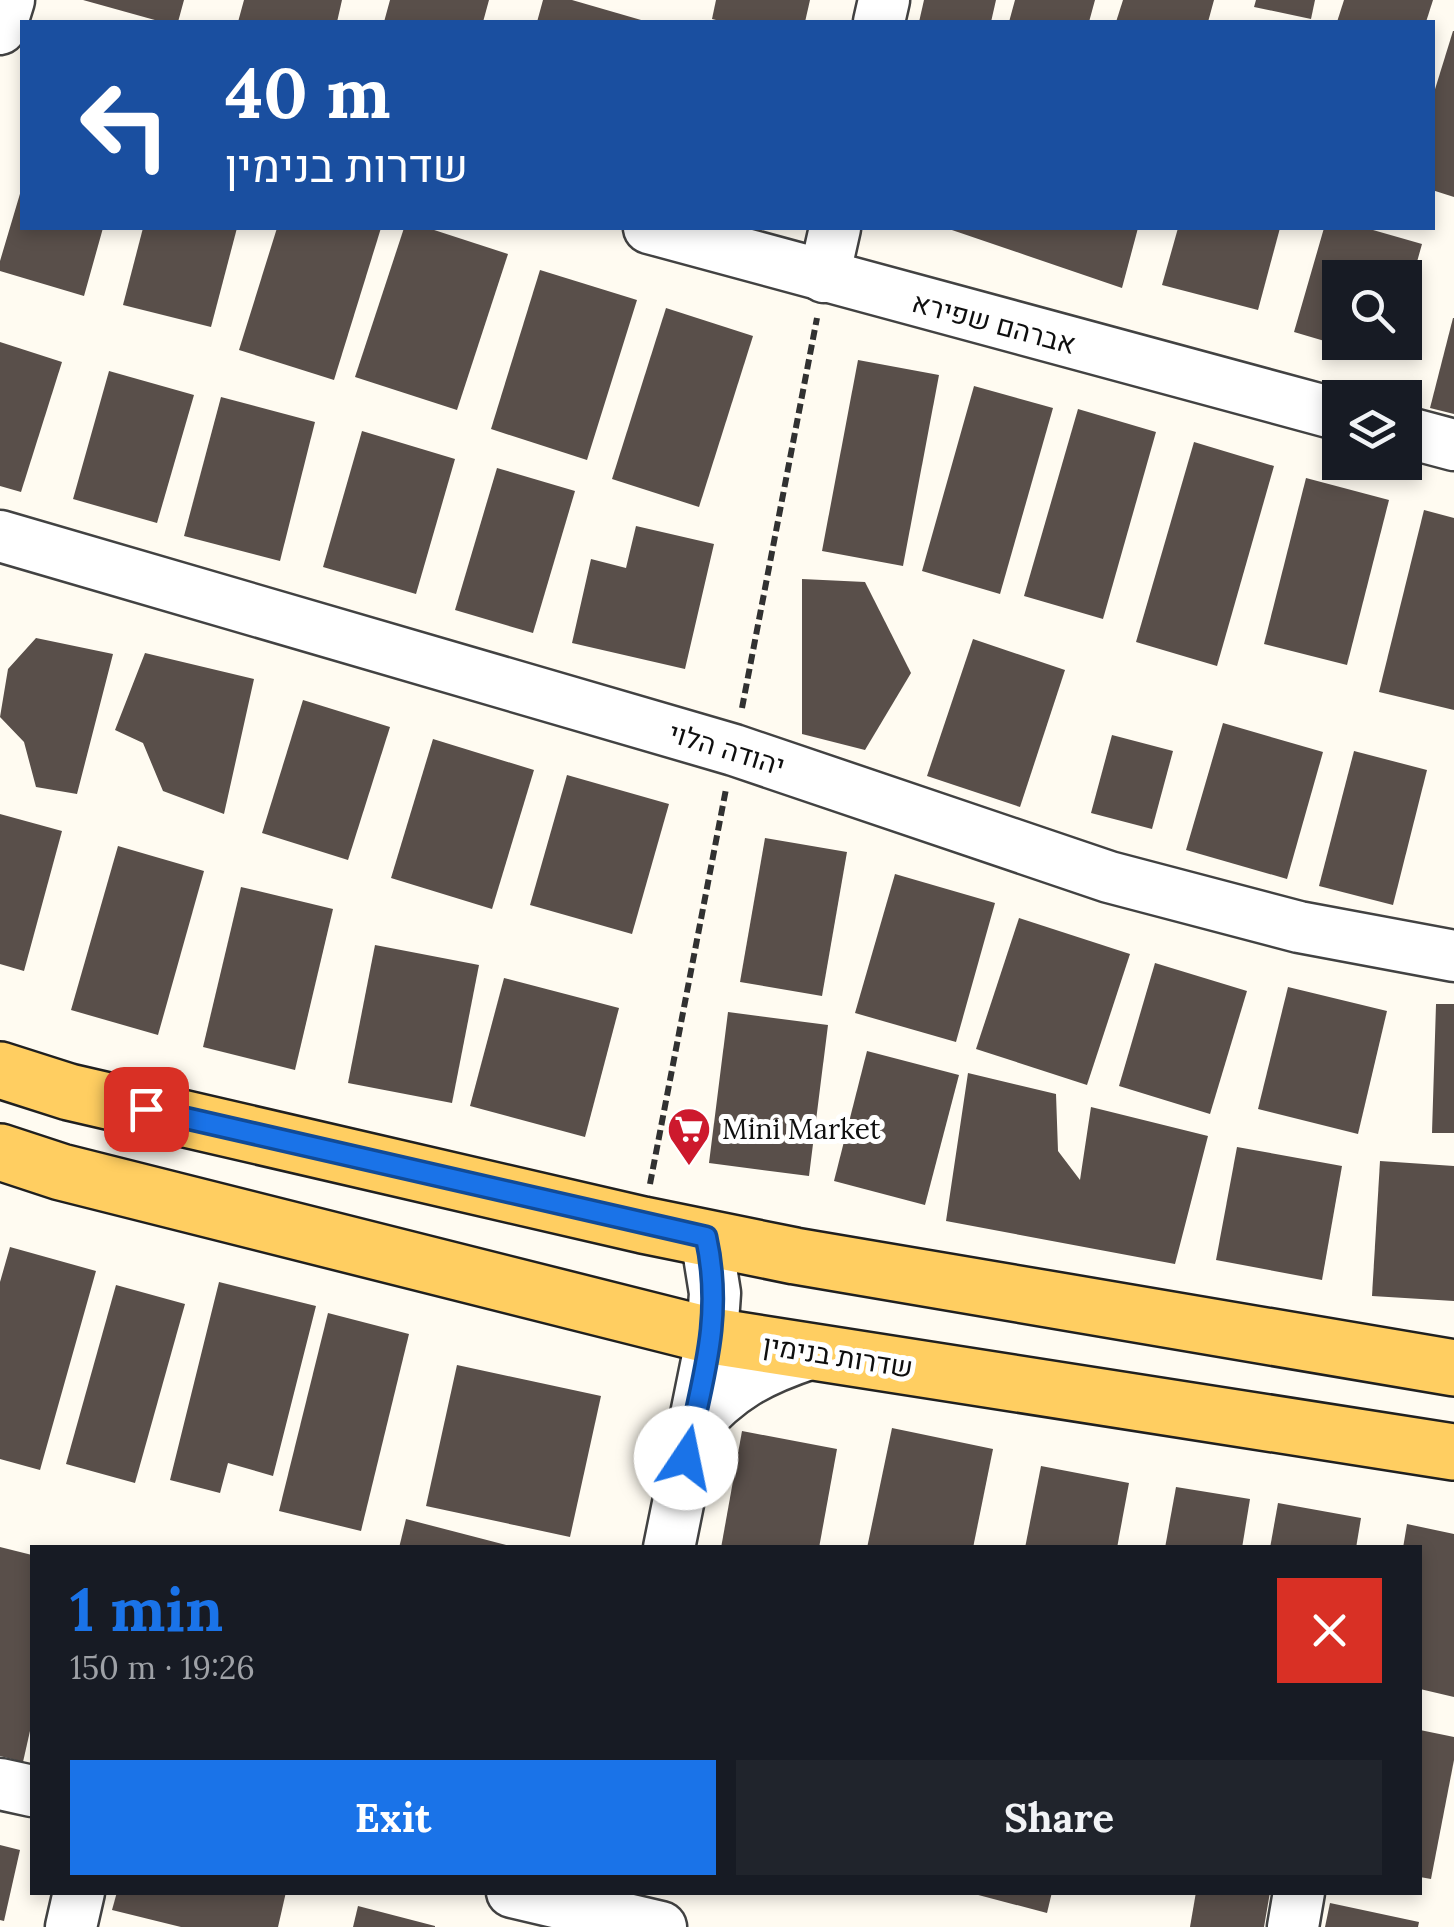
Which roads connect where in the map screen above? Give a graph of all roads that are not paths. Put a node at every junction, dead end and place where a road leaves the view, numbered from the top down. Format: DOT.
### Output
graph roads {
  1 [pos="8,0"];
  2 [pos="0,29"];
  3 [pos="656,230"];
  4 [pos="835,230"];
  5 [pos="824,278"];
  6 [pos="1322,410"];
  7 [pos="1422,437"];
  8 [pos="1454,445"];
  9 [pos="0,536"];
  10 [pos="1454,956"];
  11 [pos="0,1070"];
  12 [pos="0,1152"];
  13 [pos="706,1237"];
  14 [pos="712,1336"];
  15 [pos="812,1353"];
  16 [pos="1454,1368"];
  17 [pos="692,1428"];
  18 [pos="1454,1452"];
  19 [pos="670,1545"];
  20 [pos="0,1784"];
  21 [pos="30,1790"];
  22 [pos="78,1895"];
  23 [pos="526,1895"];
  24 [pos="1298,1895"];
  25 [pos="599,1910"];
  26 [pos="71,1927"];
  27 [pos="660,1927"];
  28 [pos="1293,1927"];
  1 -- 2 [label="street"];
  3 -- 5 [label="street, אברהם שפירא"];
  4 -- 5 [label="street"];
  5 -- 6 [label="street, אברהם שפירא"];
  7 -- 8 [label="street"];
  9 -- 10 [label="street, יהודה הלוי"];
  11 -- 13 [label="main road"];
  12 -- 14 [label="main road, שדרות בנימין"];
  13 -- 14 [label="street"];
  13 -- 16 [label="main road"];
  14 -- 15 [label="main road, שדרות בנימין"];
  14 -- 17 [label="street"];
  15 -- 17 [label="street"];
  15 -- 18 [label="main road, שדרות בנימין"];
  17 -- 19 [label="street"];
  20 -- 21 [label="street"];
  22 -- 26 [label="street"];
  23 -- 25 [label="street"];
  24 -- 28 [label="street"];
  25 -- 27 [label="street"];
}
